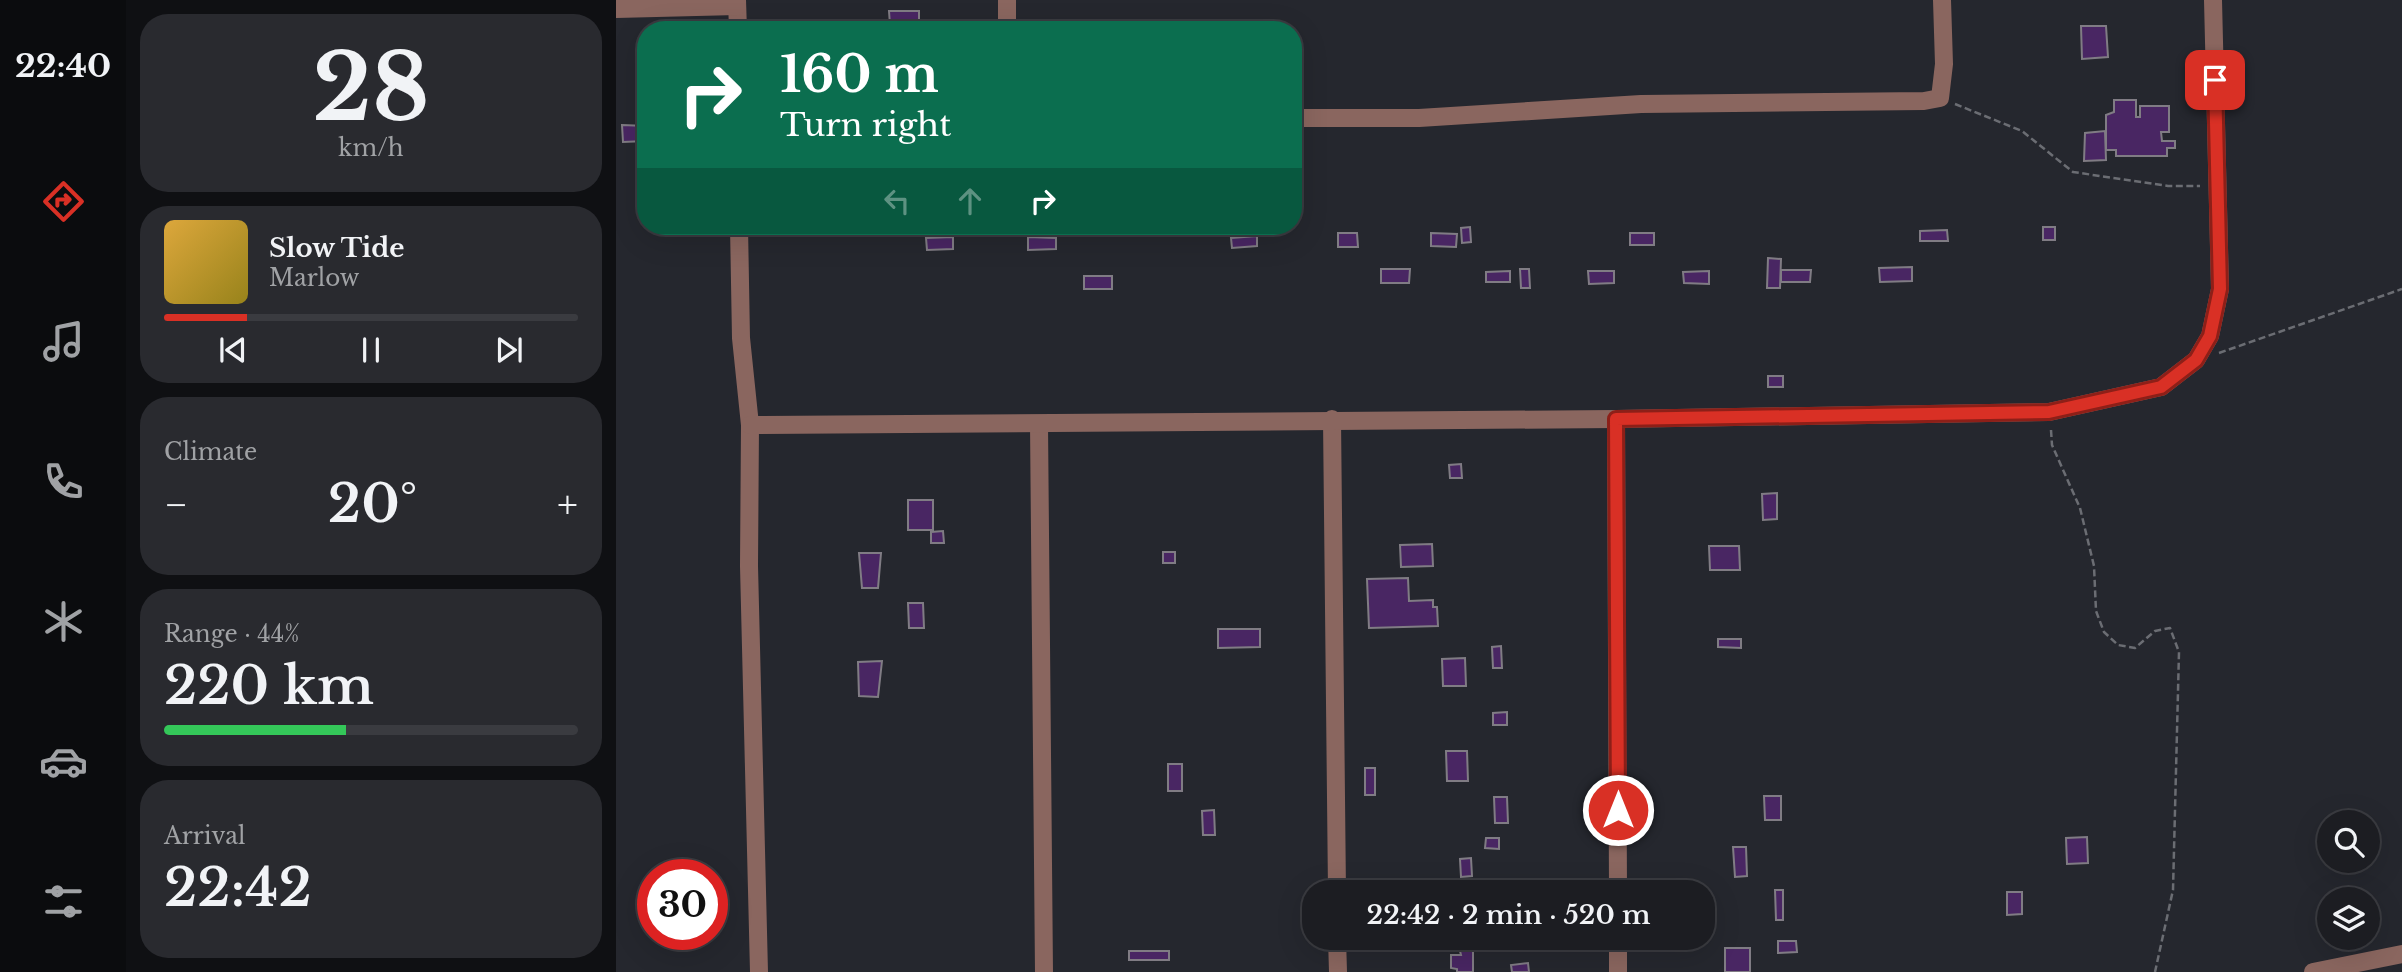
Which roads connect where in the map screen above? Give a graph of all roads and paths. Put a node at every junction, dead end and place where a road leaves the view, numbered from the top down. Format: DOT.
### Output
graph roads {
  1 [pos="1007,0"];
  2 [pos="1942,0"];
  3 [pos="2213,0"];
  4 [pos="737,3"];
  5 [pos="616,9"];
  6 [pos="738,21"];
  7 [pos="1007,21"];
  8 [pos="1940,97"];
  9 [pos="1302,118"];
  10 [pos="2218,186"];
  11 [pos="739,235"];
  12 [pos="2402,289"];
  13 [pos="2196,360"];
  14 [pos="2049,412"];
  15 [pos="1332,419"];
  16 [pos="1616,419"];
  17 [pos="1039,424"];
  18 [pos="750,425"];
  19 [pos="1337,880"];
  20 [pos="1618,880"];
  21 [pos="1337,950"];
  22 [pos="1618,950"];
  23 [pos="2402,954"];
  24 [pos="759,972"];
  25 [pos="1044,972"];
  26 [pos="1338,972"];
  27 [pos="1618,972"];
  28 [pos="2155,972"];
  29 [pos="2313,972"];
  1 -- 7 [label="street"];
  2 -- 8 [label="street"];
  3 -- 10 [label="street"];
  4 -- 5 [label="street"];
  4 -- 6 [label="street"];
  8 -- 9 [label="street"];
  8 -- 10 [label="path"];
  10 -- 13 [label="street"];
  11 -- 18 [label="street"];
  12 -- 13 [label="path"];
  13 -- 14 [label="street"];
  14 -- 16 [label="street"];
  14 -- 28 [label="path"];
  15 -- 16 [label="street"];
  15 -- 17 [label="street"];
  15 -- 19 [label="street"];
  16 -- 20 [label="street"];
  17 -- 18 [label="street"];
  17 -- 25 [label="street"];
  18 -- 24 [label="street"];
  21 -- 26 [label="street"];
  22 -- 27 [label="street"];
  23 -- 29 [label="street"];
}
